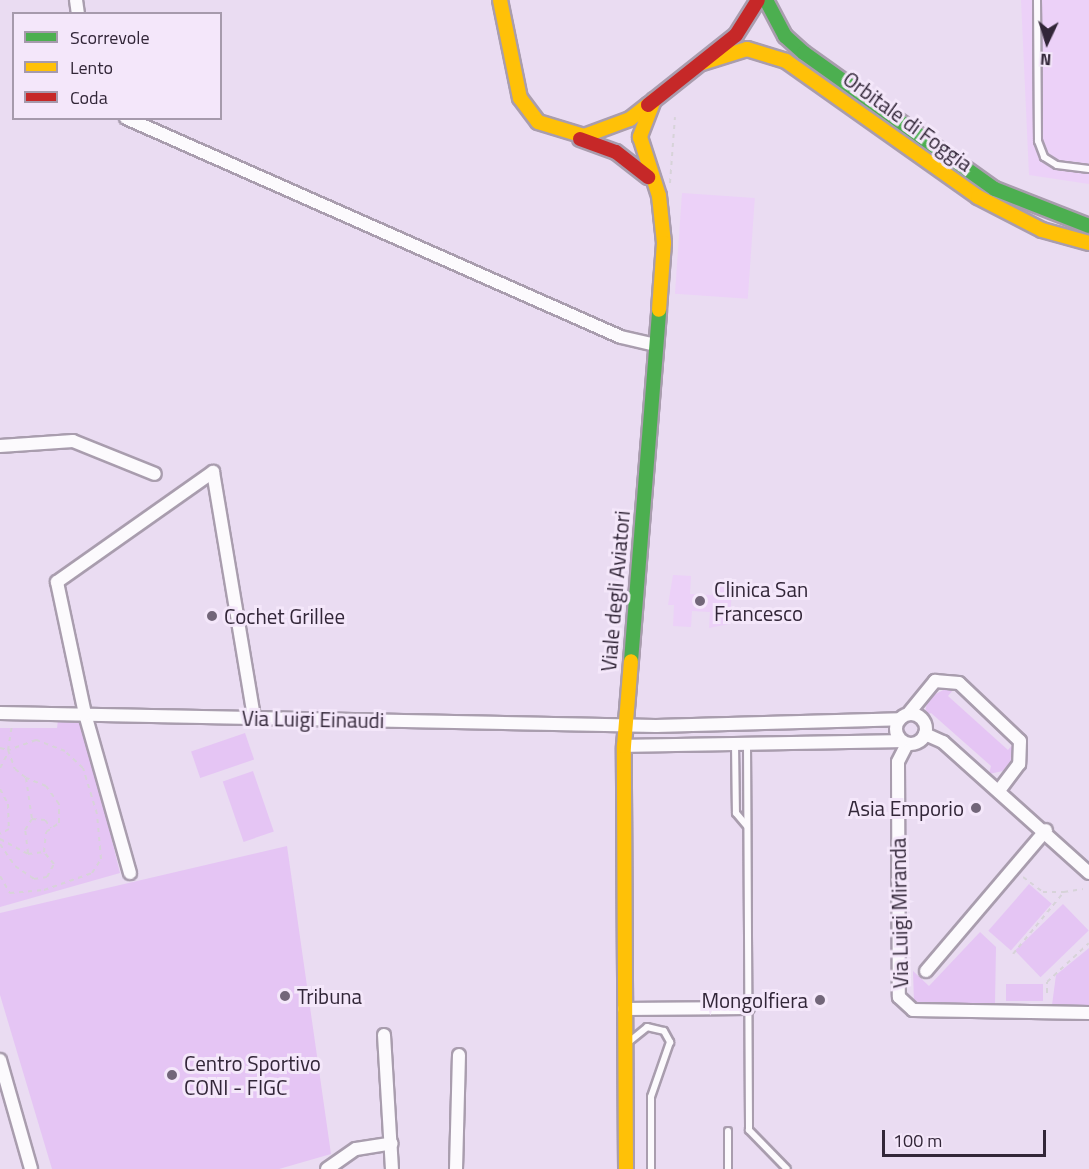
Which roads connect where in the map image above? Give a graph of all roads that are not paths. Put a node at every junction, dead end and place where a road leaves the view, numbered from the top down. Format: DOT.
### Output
graph roads {
  1 [pos="500,0"];
  2 [pos="758,0"];
  3 [pos="766,0"];
  4 [pos="1037,0"];
  5 [pos="702,63"];
  6 [pos="654,100"];
  7 [pos="131,120"];
  8 [pos="569,136"];
  9 [pos="1089,169"];
  10 [pos="651,180"];
  11 [pos="1089,226"];
  12 [pos="1089,243"];
  13 [pos="656,345"];
  14 [pos="0,446"];
  15 [pos="155,474"];
  16 [pos="0,713"];
  17 [pos="85,714"];
  18 [pos="904,716"];
  19 [pos="254,718"];
  20 [pos="861,722"];
  21 [pos="625,725"];
  22 [pos="746,726"];
  23 [pos="925,734"];
  24 [pos="862,740"];
  25 [pos="904,742"];
  26 [pos="741,743"];
  27 [pos="624,746"];
  28 [pos="999,791"];
  29 [pos="747,827"];
  30 [pos="1046,830"];
  31 [pos="130,873"];
  32 [pos="1089,873"];
  33 [pos="926,971"];
  34 [pos="748,1008"];
  35 [pos="624,1009"];
  36 [pos="1089,1013"];
  37 [pos="384,1035"];
  38 [pos="625,1049"];
  39 [pos="459,1055"];
  40 [pos="0,1060"];
  41 [pos="728,1131"];
  42 [pos="392,1143"];
  43 [pos="31,1169"];
  44 [pos="327,1169"];
  45 [pos="392,1169"];
  46 [pos="456,1169"];
  47 [pos="626,1169"];
  48 [pos="651,1169"];
  49 [pos="728,1169"];
  50 [pos="787,1169"];
  1 -- 8 [label="main road"];
  2 -- 5 [label="main road"];
  3 -- 11 [label="main road, Orbitale di Foggia"];
  4 -- 9 [label="lane"];
  5 -- 6 [label="main road"];
  5 -- 12 [label="main road, Orbitale di Foggia"];
  6 -- 8 [label="main road"];
  6 -- 10 [label="main road, Viale degli Aviatori"];
  7 -- 13 [label="street"];
  8 -- 10 [label="main road"];
  10 -- 13 [label="main road, Viale degli Aviatori"];
  13 -- 21 [label="main road, Viale degli Aviatori"];
  14 -- 15 [label="street"];
  16 -- 17 [label="street, Via Luigi Einaudi"];
  17 -- 19 [label="street, Via Luigi Einaudi"];
  17 -- 19 [label="street"];
  17 -- 31 [label="street"];
  18 -- 20 [label="street"];
  18 -- 23 [label="street"];
  18 -- 25 [label="street"];
  18 -- 28 [label="street"];
  19 -- 21 [label="street, Via Luigi Einaudi"];
  20 -- 22 [label="street"];
  20 -- 24 [label="street"];
  21 -- 22 [label="street"];
  21 -- 27 [label="main road, Viale degli Aviatori"];
  22 -- 26 [label="street"];
  23 -- 25 [label="street"];
  23 -- 28 [label="street"];
  24 -- 25 [label="street"];
  24 -- 26 [label="street"];
  25 -- 36 [label="street, Via Luigi Miranda"];
  26 -- 27 [label="street"];
  26 -- 29 [label="lane"];
  26 -- 29 [label="lane"];
  27 -- 35 [label="main road, Viale degli Aviatori"];
  28 -- 30 [label="street"];
  29 -- 34 [label="lane"];
  30 -- 32 [label="street"];
  30 -- 33 [label="street, Via Luigi Miranda"];
  34 -- 35 [label="street"];
  34 -- 50 [label="lane"];
  35 -- 38 [label="main road, Viale degli Aviatori"];
  37 -- 42 [label="street"];
  38 -- 47 [label="main road, Viale degli Aviatori"];
  38 -- 48 [label="lane"];
  39 -- 46 [label="street"];
  40 -- 43 [label="street"];
  41 -- 49 [label="lane"];
  42 -- 44 [label="street"];
  42 -- 45 [label="street"];
}
